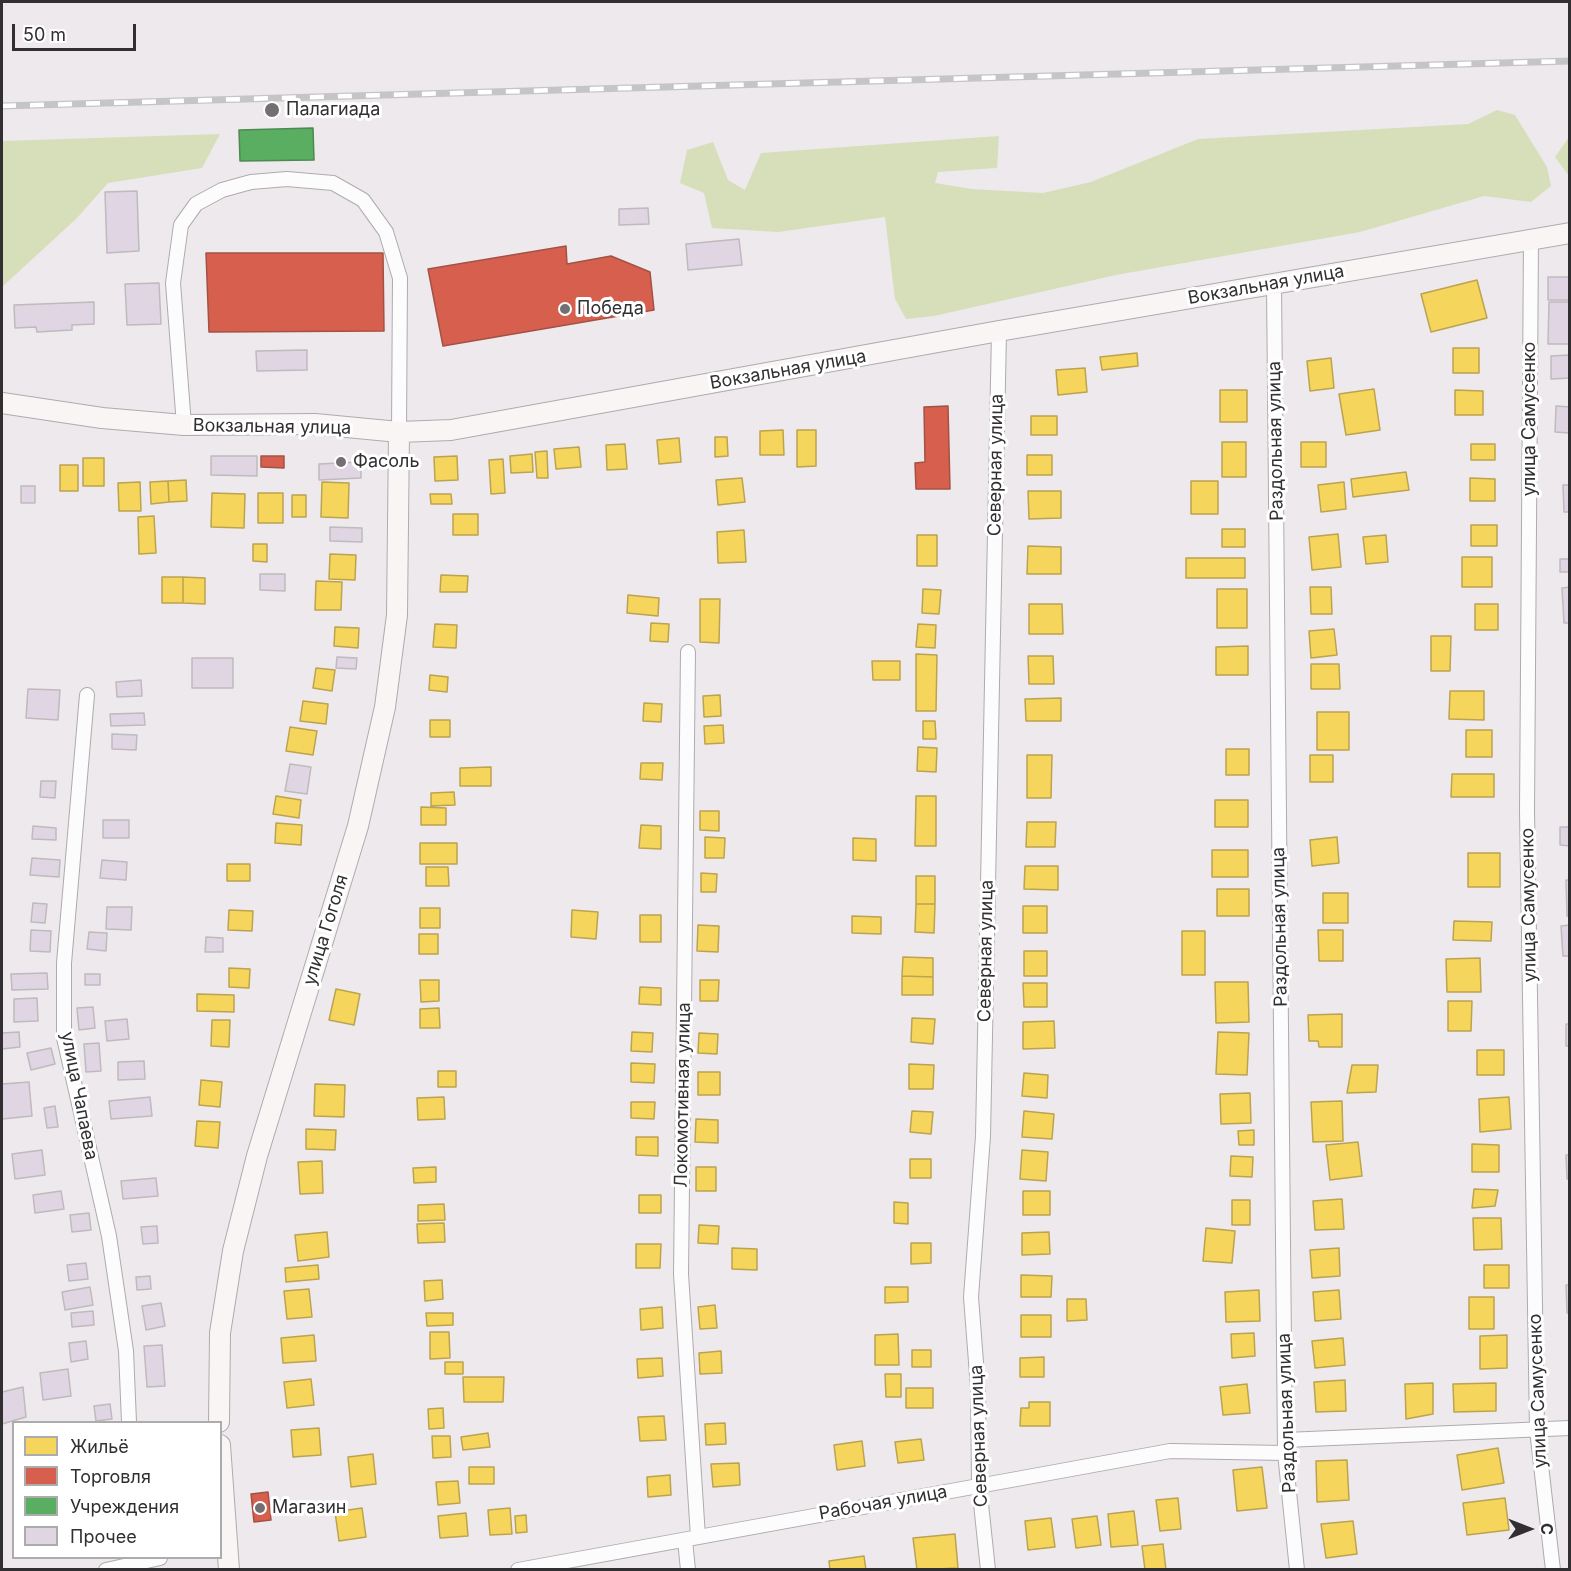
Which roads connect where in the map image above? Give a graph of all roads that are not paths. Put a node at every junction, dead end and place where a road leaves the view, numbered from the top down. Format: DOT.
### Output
graph roads {
  1 [pos="1569,233"];
  2 [pos="1531,240"];
  3 [pos="1274,284"];
  4 [pos="999,331"];
  5 [pos="2,403"];
  6 [pos="184,425"];
  7 [pos="399,432"];
  8 [pos="688,652"];
  9 [pos="87,695"];
  10 [pos="129,1421"];
  11 [pos="219,1421"];
  12 [pos="1569,1428"];
  13 [pos="1537,1430"];
  14 [pos="1285,1447"];
  15 [pos="979,1485"];
  16 [pos="222,1497"];
  17 [pos="692,1538"];
  18 [pos="224,1549"];
  19 [pos="143,1559"];
  20 [pos="106,1569"];
  21 [pos="229,1569"];
  22 [pos="518,1569"];
  23 [pos="688,1569"];
  24 [pos="988,1569"];
  25 [pos="1297,1569"];
  26 [pos="1553,1569"];
  1 -- 2 [label="main road, Вокзальная улица"];
  2 -- 3 [label="main road, Вокзальная улица"];
  2 -- 13 [label="street, улица Самусенко"];
  3 -- 4 [label="main road, Вокзальная улица"];
  3 -- 14 [label="street, Раздольная улица"];
  4 -- 7 [label="main road, Вокзальная улица"];
  4 -- 15 [label="street, Северная улица"];
  5 -- 6 [label="main road, Вокзальная улица"];
  6 -- 7 [label="main road, Вокзальная улица"];
  6 -- 7 [label="street"];
  7 -- 11 [label="main road, улица Гоголя"];
  8 -- 17 [label="street, Локомотивная улица"];
  9 -- 10 [label="street, улица Чапаева"];
  12 -- 13 [label="street, Рабочая улица"];
  13 -- 14 [label="street, Рабочая улица"];
  13 -- 26 [label="street, улица Самусенко"];
  14 -- 15 [label="street, Рабочая улица"];
  14 -- 25 [label="street, Раздольная улица"];
  15 -- 17 [label="street, Рабочая улица"];
  15 -- 24 [label="street, Северная улица"];
  16 -- 18 [label="main road"];
  17 -- 22 [label="street, Рабочая улица"];
  17 -- 23 [label="street, Локомотивная улица"];
  18 -- 21 [label="main road"];
  19 -- 20 [label="street"];
}
